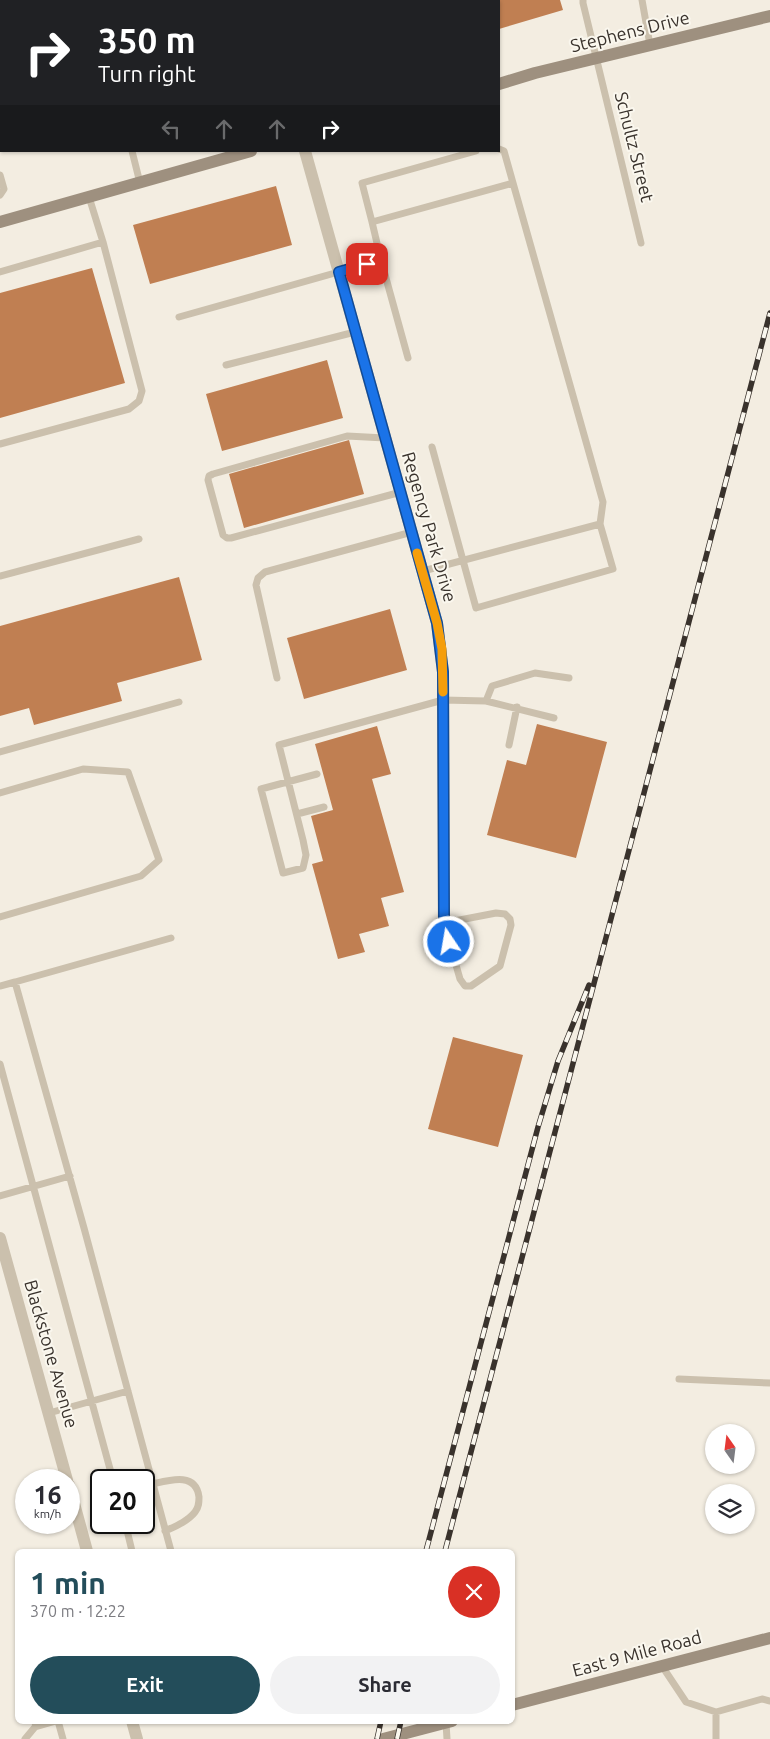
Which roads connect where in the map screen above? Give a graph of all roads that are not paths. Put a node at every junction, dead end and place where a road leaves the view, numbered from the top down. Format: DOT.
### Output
graph roads {
  1 [pos="583,0"];
  2 [pos="642,0"];
  3 [pos="770,16"];
  4 [pos="650,45"];
  5 [pos="597,58"];
  6 [pos="500,84"];
  7 [pos="500,149"];
  8 [pos="132,152"];
  9 [pos="244,152"];
  10 [pos="305,152"];
  11 [pos="472,152"];
  12 [pos="0,175"];
  13 [pos="140,183"];
  14 [pos="513,183"];
  15 [pos="0,195"];
  16 [pos="89,197"];
  17 [pos="0,221"];
  18 [pos="372,222"];
  19 [pos="103,242"];
  20 [pos="641,243"];
  21 [pos="381,260"];
  22 [pos="0,272"];
  23 [pos="339,272"];
  24 [pos="180,317"];
  25 [pos="356,332"];
  26 [pos="408,358"];
  27 [pos="226,365"];
  28 [pos="385,438"];
  29 [pos="0,444"];
  30 [pos="432,447"];
  31 [pos="400,492"];
  32 [pos="600,524"];
  33 [pos="412,532"];
  34 [pos="139,539"];
  35 [pos="463,561"];
  36 [pos="423,571"];
  37 [pos="0,576"];
  38 [pos="278,678"];
  39 [pos="569,678"];
  40 [pos="443,700"];
  41 [pos="486,701"];
  42 [pos="179,702"];
  43 [pos="517,707"];
  44 [pos="554,718"];
  45 [pos="508,745"];
  46 [pos="0,752"];
  47 [pos="317,774"];
  48 [pos="288,781"];
  49 [pos="0,793"];
  50 [pos="324,807"];
  51 [pos="297,814"];
  52 [pos="0,917"];
  53 [pos="444,923"];
  54 [pos="171,938"];
  55 [pos="15,982"];
  56 [pos="0,986"];
  57 [pos="0,1064"];
  58 [pos="70,1176"];
  59 [pos="34,1186"];
  60 [pos="0,1196"];
  61 [pos="0,1238"];
  62 [pos="679,1379"];
  63 [pos="770,1383"];
  64 [pos="128,1390"];
  65 [pos="92,1400"];
  66 [pos="49,1413"];
  67 [pos="64,1469"];
  68 [pos="110,1469"];
  69 [pos="150,1469"];
  70 [pos="155,1484"];
  71 [pos="155,1488"];
  72 [pos="80,1528"];
  73 [pos="166,1531"];
  74 [pos="128,1534"];
  75 [pos="85,1549"];
  76 [pos="132,1549"];
  77 [pos="170,1549"];
  78 [pos="770,1638"];
  79 [pos="662,1666"];
  80 [pos="770,1700"];
  81 [pos="515,1704"];
  82 [pos="716,1712"];
  83 [pos="35,1724"];
  84 [pos="58,1724"];
  85 [pos="133,1724"];
  86 [pos="441,1724"];
  87 [pos="449,1724"];
  88 [pos="25,1739"];
  89 [pos="63,1739"];
  90 [pos="137,1739"];
  91 [pos="383,1739"];
  92 [pos="447,1739"];
  93 [pos="716,1739"];
  1 -- 5 [label="lane, Schultz Street"];
  2 -- 4 [label="lane"];
  3 -- 4 [label="street, Stephens Drive"];
  4 -- 5 [label="street, Stephens Drive"];
  5 -- 6 [label="street, Stephens Drive"];
  5 -- 20 [label="lane, Schultz Street"];
  7 -- 14 [label="lane"];
  8 -- 13 [label="lane"];
  9 -- 13 [label="street"];
  10 -- 23 [label="street, Regency Park Drive"];
  11 -- 18 [label="lane"];
  12 -- 15 [label="lane"];
  13 -- 16 [label="street"];
  14 -- 18 [label="lane"];
  14 -- 32 [label="lane"];
  16 -- 17 [label="street"];
  16 -- 19 [label="lane"];
  18 -- 21 [label="lane"];
  19 -- 22 [label="lane"];
  19 -- 29 [label="lane"];
  21 -- 23 [label="lane"];
  21 -- 26 [label="lane"];
  23 -- 24 [label="lane"];
  23 -- 25 [label="street, Regency Park Drive"];
  25 -- 27 [label="lane"];
  25 -- 28 [label="street, Regency Park Drive"];
  28 -- 31 [label="street, Regency Park Drive"];
  28 -- 31 [label="lane"];
  30 -- 35 [label="lane"];
  31 -- 33 [label="street, Regency Park Drive"];
  32 -- 35 [label="lane"];
  32 -- 35 [label="lane"];
  33 -- 36 [label="street, Regency Park Drive"];
  33 -- 38 [label="lane"];
  34 -- 37 [label="lane"];
  35 -- 36 [label="lane"];
  36 -- 40 [label="street, Regency Park Drive"];
  39 -- 41 [label="lane"];
  40 -- 41 [label="lane"];
  40 -- 48 [label="lane"];
  40 -- 53 [label="street, Regency Park Drive"];
  41 -- 43 [label="lane"];
  42 -- 46 [label="lane"];
  43 -- 44 [label="lane"];
  43 -- 45 [label="lane"];
  47 -- 48 [label="lane"];
  48 -- 51 [label="lane"];
  48 -- 51 [label="lane"];
  49 -- 52 [label="lane"];
  50 -- 51 [label="lane"];
  53 -- 53 [label="lane"];
  54 -- 55 [label="lane"];
  55 -- 56 [label="lane"];
  55 -- 58 [label="lane"];
  57 -- 59 [label="lane"];
  58 -- 59 [label="lane"];
  58 -- 64 [label="lane"];
  59 -- 60 [label="lane"];
  59 -- 65 [label="lane"];
  61 -- 66 [label="street, Blackstone Avenue"];
  62 -- 63 [label="lane"];
  64 -- 65 [label="lane"];
  64 -- 69 [label="lane"];
  65 -- 66 [label="lane"];
  65 -- 68 [label="lane"];
  66 -- 67 [label="street, Blackstone Avenue"];
  70 -- 73 [label="lane"];
  71 -- 73 [label="lane"];
  72 -- 75 [label="street"];
  73 -- 77 [label="lane"];
  74 -- 76 [label="lane"];
  78 -- 79 [label="street, East 9 Mile Road"];
  79 -- 81 [label="street, East 9 Mile Road"];
  79 -- 82 [label="lane"];
  80 -- 82 [label="lane"];
  82 -- 93 [label="lane"];
  83 -- 88 [label="lane"];
  84 -- 89 [label="lane"];
  85 -- 90 [label="street"];
  86 -- 91 [label="street"];
  87 -- 92 [label="lane"];
}
